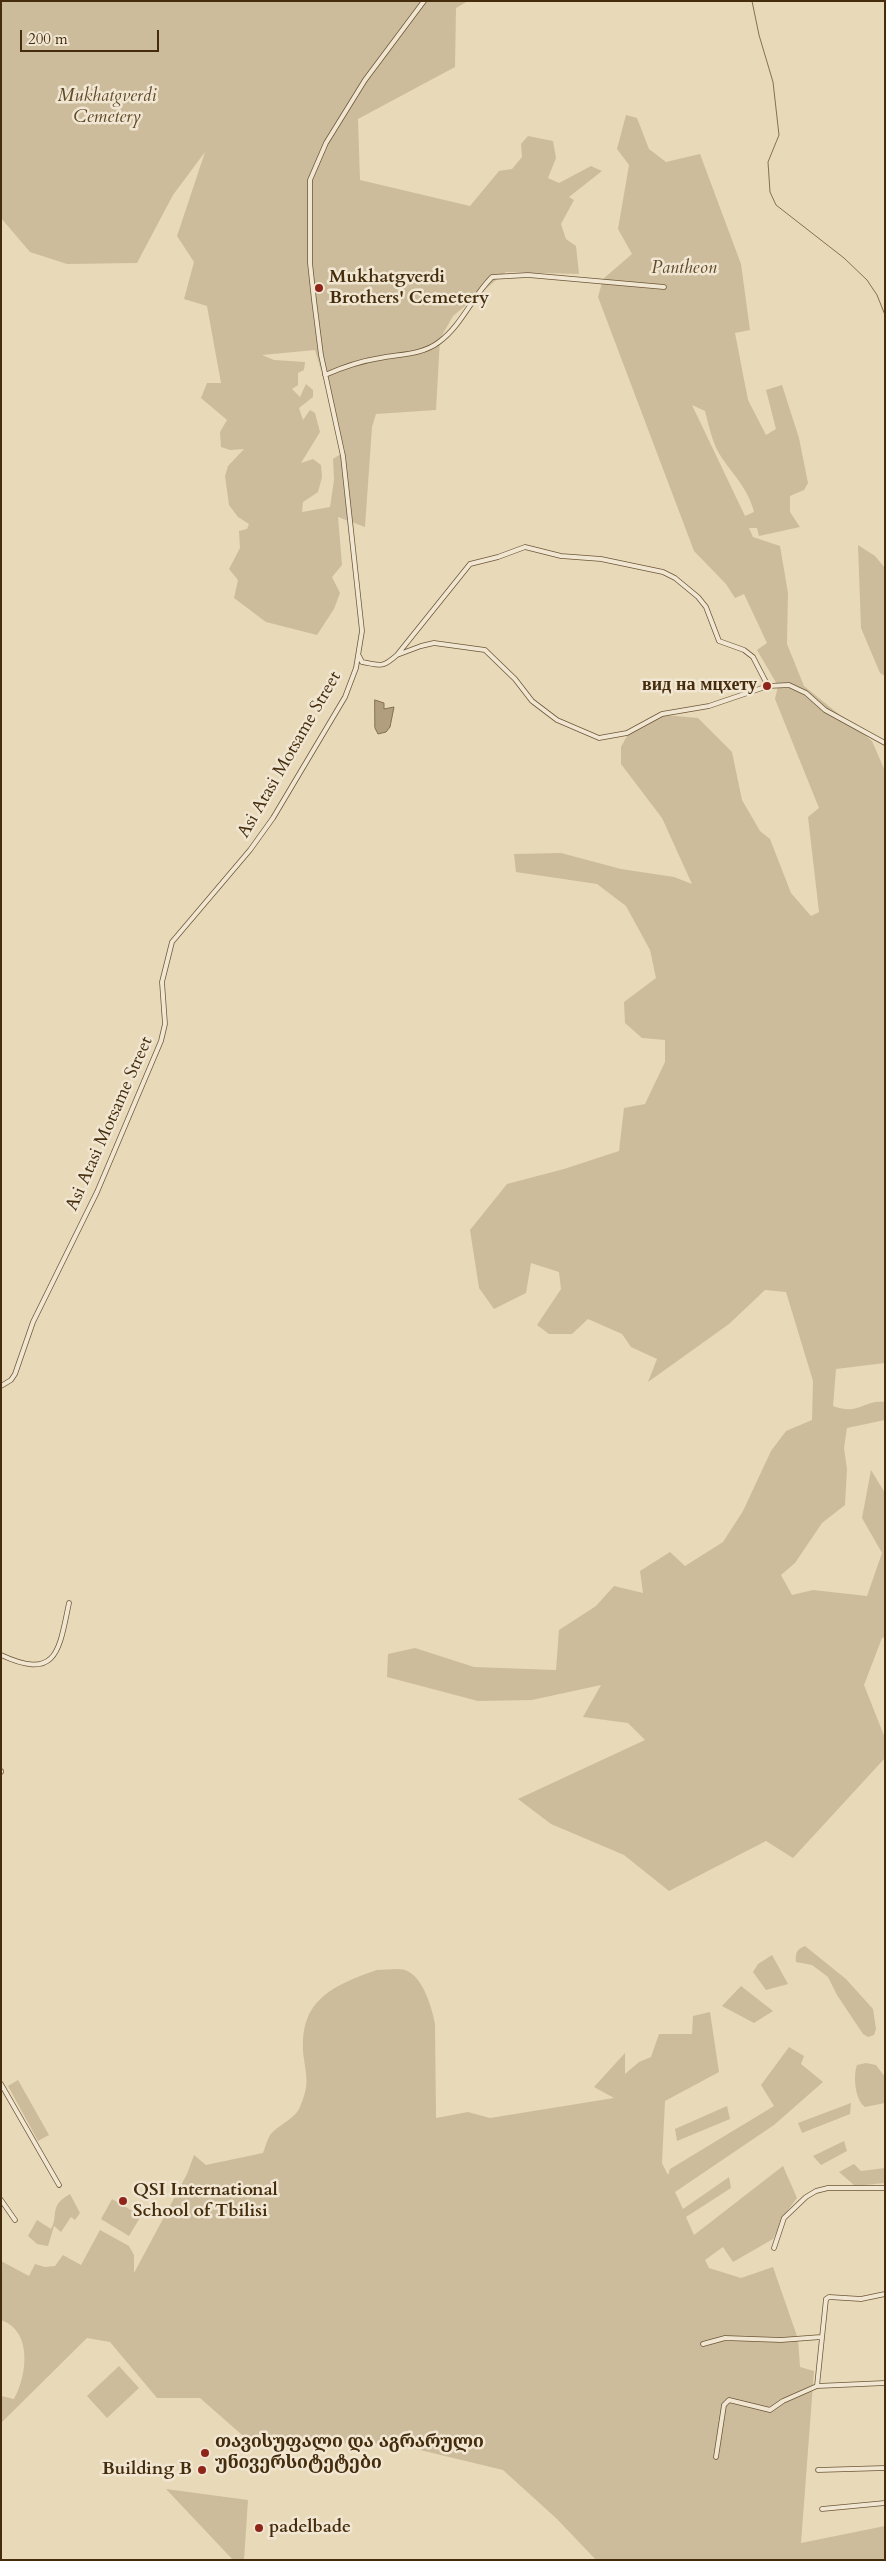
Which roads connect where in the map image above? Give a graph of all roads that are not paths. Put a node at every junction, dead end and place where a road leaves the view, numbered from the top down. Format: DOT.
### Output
graph roads {
  1 [pos="424,1"];
  2 [pos="664,287"];
  3 [pos="325,374"];
  4 [pos="359,655"];
  5 [pos="397,656"];
  6 [pos="768,686"];
  7 [pos="885,743"];
  8 [pos="1,1386"];
  9 [pos="69,1603"];
  10 [pos="1,1655"];
  11 [pos="1,2084"];
  12 [pos="59,2185"];
  13 [pos="885,2188"];
  14 [pos="1,2200"];
  15 [pos="14,2220"];
  16 [pos="774,2248"];
  17 [pos="885,2294"];
  18 [pos="821,2337"];
  19 [pos="703,2344"];
  20 [pos="885,2383"];
  21 [pos="817,2386"];
  22 [pos="716,2456"];
  23 [pos="885,2468"];
  24 [pos="818,2470"];
  25 [pos="885,2503"];
  26 [pos="822,2508"];
  1 -- 3 [label="street, Asi Atasi Motsame Street"];
  2 -- 3 [label="street"];
  3 -- 4 [label="street, Asi Atasi Motsame Street"];
  4 -- 5 [label="street"];
  4 -- 8 [label="street, Asi Atasi Motsame Street"];
  5 -- 6 [label="street"];
  5 -- 6 [label="street"];
  6 -- 7 [label="street"];
  9 -- 10 [label="street"];
  11 -- 12 [label="street"];
  13 -- 16 [label="street"];
  14 -- 15 [label="street"];
  17 -- 18 [label="street"];
  18 -- 19 [label="street"];
  18 -- 21 [label="street"];
  20 -- 21 [label="street"];
  21 -- 22 [label="street"];
  23 -- 24 [label="street"];
  25 -- 26 [label="street"];
}
